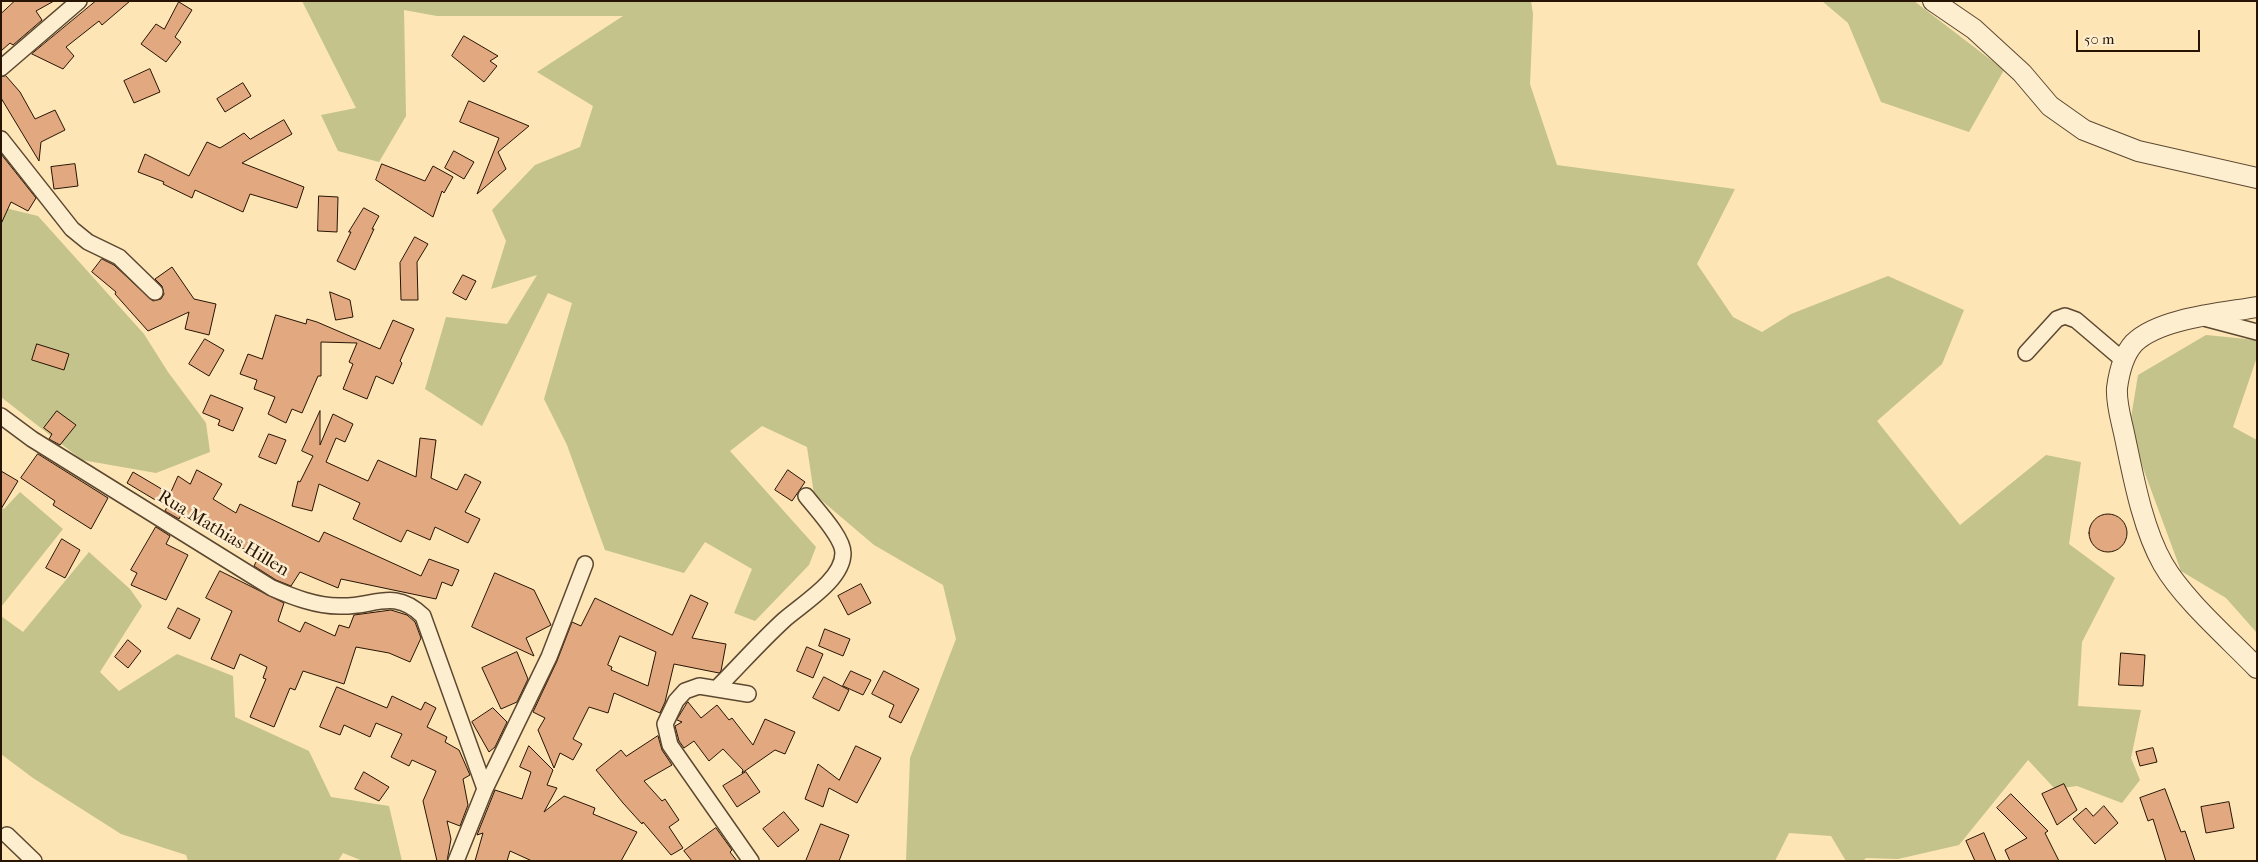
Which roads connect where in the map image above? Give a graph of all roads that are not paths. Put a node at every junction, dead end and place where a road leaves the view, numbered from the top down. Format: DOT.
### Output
graph roads {
  1 [pos="79,1"];
  2 [pos="1933,1"];
  3 [pos="1,68"];
  4 [pos="1,138"];
  5 [pos="2257,178"];
  6 [pos="155,292"];
  7 [pos="2257,307"];
  8 [pos="2200,317"];
  9 [pos="2257,332"];
  10 [pos="2026,353"];
  11 [pos="2123,360"];
  12 [pos="1,416"];
  13 [pos="806,496"];
  14 [pos="585,564"];
  15 [pos="2257,668"];
  16 [pos="716,689"];
  17 [pos="748,694"];
  18 [pos="485,789"];
  19 [pos="7,835"];
  20 [pos="34,861"];
  21 [pos="456,861"];
  22 [pos="751,861"];
  1 -- 3 [label="street"];
  2 -- 5 [label="street"];
  4 -- 6 [label="street"];
  7 -- 8 [label="street"];
  8 -- 9 [label="street"];
  8 -- 11 [label="street"];
  10 -- 11 [label="street"];
  11 -- 15 [label="street"];
  12 -- 18 [label="street, Rua Mathias Hillen"];
  13 -- 16 [label="street"];
  14 -- 18 [label="street"];
  16 -- 17 [label="street"];
  16 -- 22 [label="street"];
  18 -- 21 [label="street"];
  19 -- 20 [label="street"];
}
